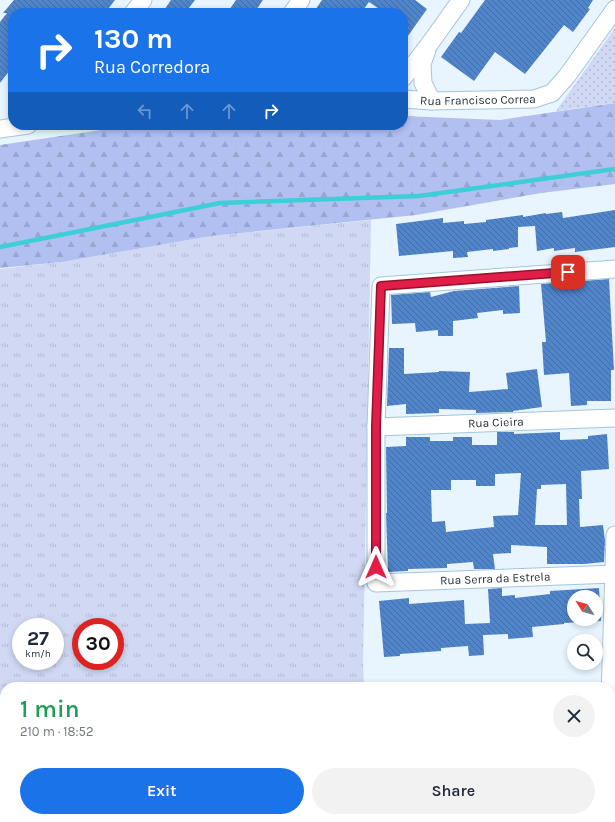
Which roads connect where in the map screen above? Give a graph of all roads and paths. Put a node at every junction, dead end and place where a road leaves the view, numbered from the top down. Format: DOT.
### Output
graph roads {
  1 [pos="143,0"];
  2 [pos="461,0"];
  3 [pos="137,8"];
  4 [pos="615,9"];
  5 [pos="428,46"];
  6 [pos="408,72"];
  7 [pos="408,99"];
  8 [pos="432,101"];
  9 [pos="615,269"];
  10 [pos="615,418"];
  11 [pos="376,427"];
  12 [pos="615,535"];
  13 [pos="614,574"];
  14 [pos="611,682"];
  1 -- 3 [label="street"];
  2 -- 5 [label="street"];
  4 -- 8 [label="street, Rua Francisco Correa"];
  5 -- 6 [label="street"];
  5 -- 8 [label="street"];
  7 -- 8 [label="street, Rua Francisco Correa"];
  9 -- 11 [label="street"];
  10 -- 11 [label="street, Rua Cieira"];
  11 -- 13 [label="street, Rua Serra da Estrela"];
  12 -- 13 [label="street"];
  13 -- 14 [label="street"];
}
